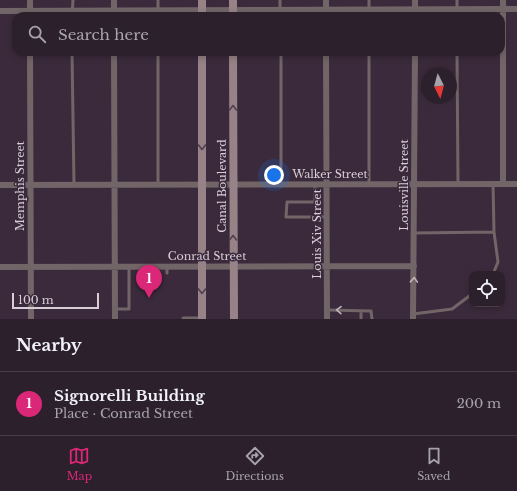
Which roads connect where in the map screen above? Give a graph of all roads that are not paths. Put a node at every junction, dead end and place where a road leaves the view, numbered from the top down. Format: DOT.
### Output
graph roads {
  1 [pos="30,0"];
  2 [pos="73,0"];
  3 [pos="114,0"];
  4 [pos="158,0"];
  5 [pos="202,0"];
  6 [pos="233,0"];
  7 [pos="280,0"];
  8 [pos="326,0"];
  9 [pos="369,0"];
  10 [pos="415,0"];
  11 [pos="457,0"];
  12 [pos="503,0"];
  13 [pos="503,9"];
  14 [pos="517,9"];
  15 [pos="0,11"];
  16 [pos="15,12"];
  17 [pos="30,12"];
  18 [pos="72,12"];
  19 [pos="114,12"];
  20 [pos="158,12"];
  21 [pos="202,12"];
  22 [pos="233,12"];
  23 [pos="280,12"];
  24 [pos="326,12"];
  25 [pos="369,12"];
  26 [pos="415,12"];
  27 [pos="457,12"];
  28 [pos="468,12"];
  29 [pos="30,56"];
  30 [pos="72,56"];
  31 [pos="114,56"];
  32 [pos="158,56"];
  33 [pos="202,56"];
  34 [pos="233,56"];
  35 [pos="280,56"];
  36 [pos="326,56"];
  37 [pos="369,56"];
  38 [pos="415,56"];
  39 [pos="458,56"];
  40 [pos="503,56"];
  41 [pos="281,184"];
  42 [pos="315,184"];
  43 [pos="326,184"];
  44 [pos="369,184"];
  45 [pos="414,184"];
  46 [pos="458,184"];
  47 [pos="493,184"];
  48 [pos="503,184"];
  49 [pos="517,184"];
  50 [pos="0,185"];
  51 [pos="30,185"];
  52 [pos="74,185"];
  53 [pos="115,185"];
  54 [pos="158,185"];
  55 [pos="202,185"];
  56 [pos="233,185"];
  57 [pos="327,218"];
  58 [pos="494,232"];
  59 [pos="414,233"];
  60 [pos="115,266"];
  61 [pos="128,266"];
  62 [pos="233,266"];
  63 [pos="327,266"];
  64 [pos="414,266"];
  65 [pos="0,267"];
  66 [pos="30,267"];
  67 [pos="202,267"];
  68 [pos="495,271"];
  69 [pos="469,296"];
  70 [pos="115,309"];
  71 [pos="327,310"];
  72 [pos="361,311"];
  73 [pos="413,316"];
  74 [pos="183,318"];
  75 [pos="202,318"];
  76 [pos="30,319"];
  77 [pos="115,319"];
  78 [pos="234,319"];
  79 [pos="327,319"];
  80 [pos="361,319"];
  81 [pos="372,319"];
  1 -- 17 [label="street"];
  2 -- 18 [label="lane"];
  3 -- 19 [label="street"];
  4 -- 20 [label="lane"];
  5 -- 21 [label="main road"];
  6 -- 22 [label="main road"];
  7 -- 23 [label="lane"];
  8 -- 24 [label="street"];
  9 -- 25 [label="lane"];
  10 -- 26 [label="street"];
  11 -- 27 [label="lane"];
  12 -- 13 [label="street"];
  13 -- 14 [label="street"];
  13 -- 28 [label="street"];
  15 -- 16 [label="street"];
  29 -- 51 [label="street, Memphis Street"];
  30 -- 52 [label="lane"];
  31 -- 53 [label="street"];
  32 -- 54 [label="lane"];
  33 -- 55 [label="main road, Canal Boulevard, one-way"];
  56 -- 34 [label="main road, Canal Boulevard, one-way"];
  35 -- 41 [label="lane"];
  36 -- 43 [label="street, Louis Xiv Street"];
  37 -- 44 [label="lane"];
  38 -- 45 [label="street, Louisville Street"];
  39 -- 46 [label="lane"];
  40 -- 48 [label="street"];
  41 -- 42 [label="street, Walker Street"];
  41 -- 56 [label="street, Walker Street"];
  42 -- 43 [label="street, Walker Street"];
  42 -- 57 [label="lane"];
  43 -- 44 [label="street, Walker Street"];
  43 -- 57 [label="street, Louis Xiv Street"];
  44 -- 45 [label="street, Walker Street"];
  45 -- 46 [label="street, Walker Street"];
  45 -- 59 [label="street, Louisville Street"];
  46 -- 47 [label="street, Walker Street"];
  47 -- 48 [label="street, Walker Street"];
  47 -- 58 [label="lane"];
  48 -- 49 [label="street, Walker Street"];
  50 -- 51 [label="street, Walker Street"];
  51 -- 52 [label="street, Walker Street"];
  51 -- 66 [label="street, Memphis Street"];
  52 -- 53 [label="street, Walker Street"];
  53 -- 54 [label="street, Walker Street"];
  53 -- 60 [label="street"];
  54 -- 55 [label="street, Walker Street"];
  55 -- 56 [label="street, Walker Street"];
  55 -- 67 [label="main road, Canal Boulevard"];
  62 -- 56 [label="main road, Canal Boulevard, one-way"];
  57 -- 63 [label="street, Louis Xiv Street"];
  58 -- 59 [label="lane"];
  58 -- 68 [label="lane"];
  59 -- 64 [label="street, Louisville Street"];
  60 -- 61 [label="street, Conrad Street"];
  60 -- 66 [label="street, Conrad Street"];
  60 -- 70 [label="street"];
  61 -- 67 [label="street, Conrad Street"];
  61 -- 70 [label="lane"];
  62 -- 63 [label="street, Conrad Street"];
  62 -- 67 [label="street, Conrad Street"];
  62 -- 78 [label="main road, Canal Boulevard"];
  63 -- 64 [label="street, Conrad Street"];
  63 -- 71 [label="street, Louis Xiv Street"];
  73 -- 64 [label="street, Louisville Street, one-way"];
  65 -- 66 [label="street, Conrad Street"];
  66 -- 76 [label="street, Memphis Street"];
  67 -- 75 [label="main road, Canal Boulevard, one-way"];
  69 -- 73 [label="lane"];
  70 -- 77 [label="street"];
  72 -- 71 [label="lane, one-way"];
  71 -- 79 [label="street, Louis Xiv Street"];
  72 -- 80 [label="lane"];
  72 -- 81 [label="lane"];
  74 -- 75 [label="lane"];
}
